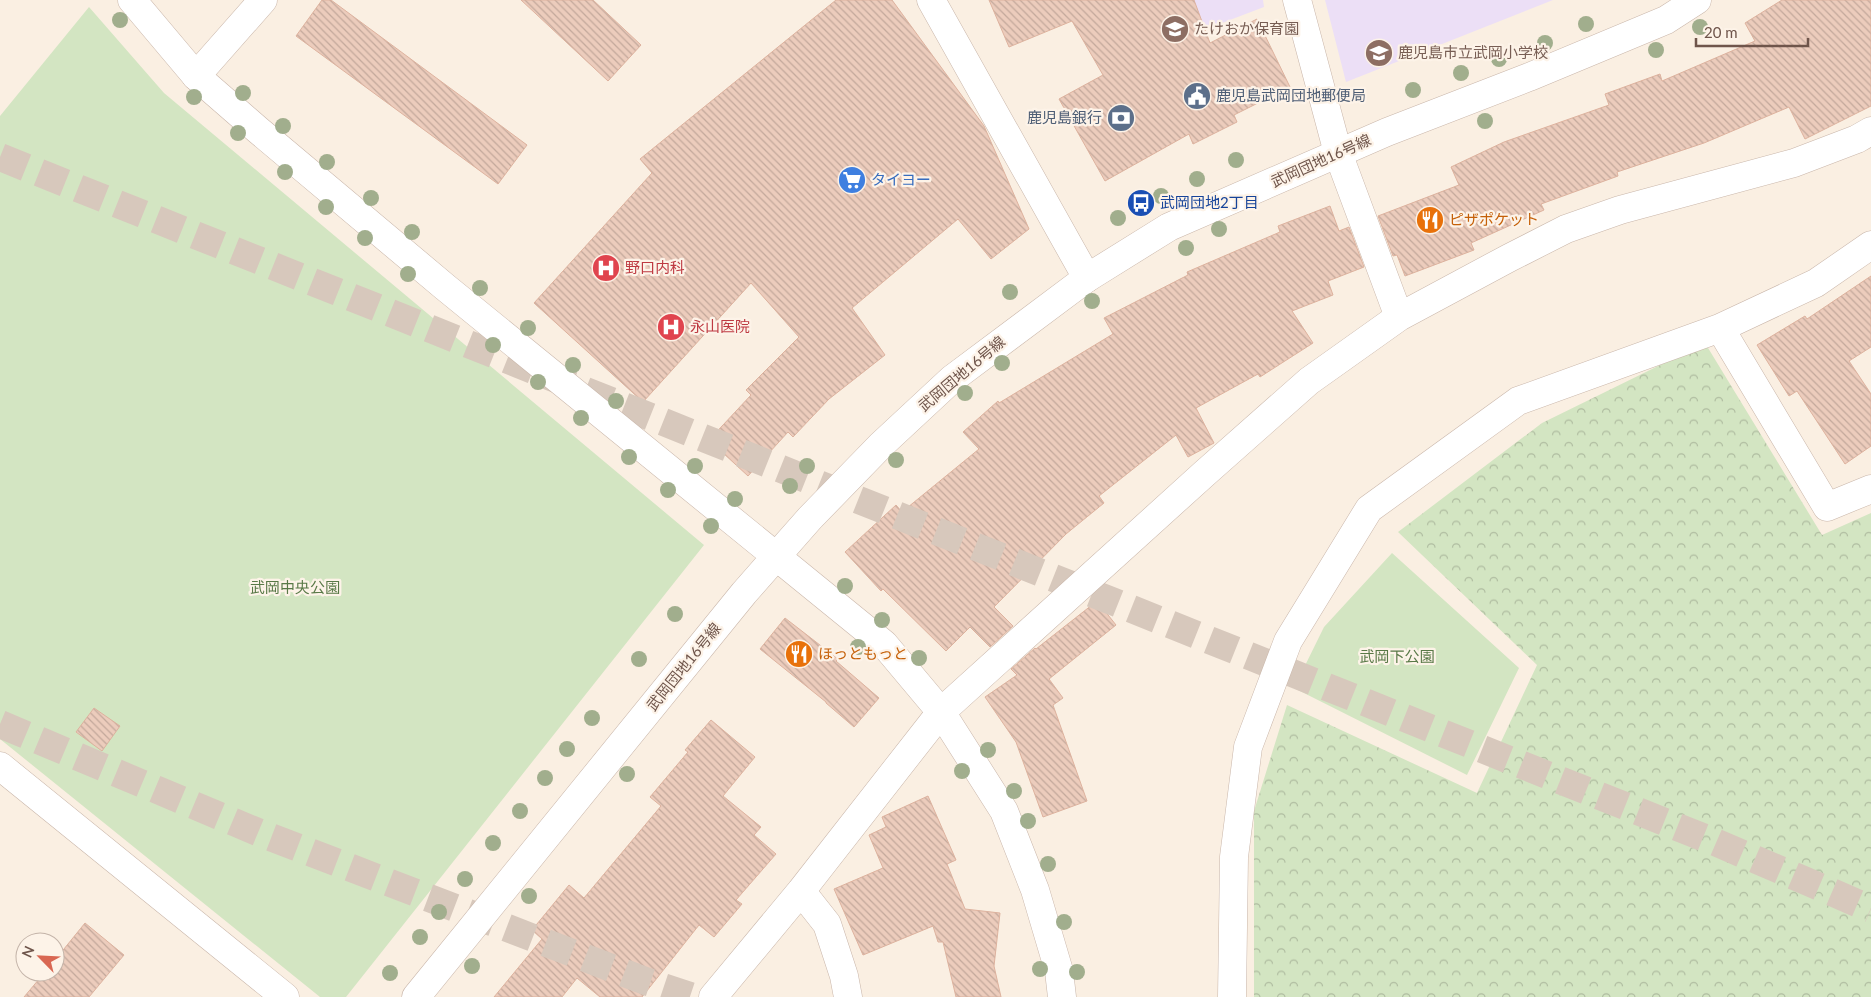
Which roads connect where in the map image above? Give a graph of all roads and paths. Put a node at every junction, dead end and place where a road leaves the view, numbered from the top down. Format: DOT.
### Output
graph roads {
  1 [pos="132,0"];
  2 [pos="263,0"];
  3 [pos="931,0"];
  4 [pos="1297,0"];
  5 [pos="1697,0"];
  6 [pos="196,76"];
  7 [pos="1871,131"];
  8 [pos="1338,152"];
  9 [pos="1871,245"];
  10 [pos="1087,278"];
  11 [pos="1399,317"];
  12 [pos="1720,328"];
  13 [pos="1871,489"];
  14 [pos="777,555"];
  15 [pos="941,712"];
  16 [pos="0,766"];
  17 [pos="801,891"];
  18 [pos="285,997"];
  19 [pos="416,997"];
  20 [pos="713,997"];
  21 [pos="848,997"];
  22 [pos="1062,997"];
  23 [pos="1232,997"];
  1 -- 6 [label="street"];
  2 -- 6 [label="street"];
  3 -- 10 [label="street"];
  4 -- 8 [label="street"];
  5 -- 8 [label="street, 武岡団地16号線"];
  6 -- 14 [label="street"];
  7 -- 11 [label="street"];
  8 -- 10 [label="street, 武岡団地16号線"];
  8 -- 11 [label="street"];
  9 -- 12 [label="street"];
  10 -- 14 [label="street, 武岡団地16号線"];
  11 -- 15 [label="street"];
  12 -- 13 [label="street"];
  12 -- 23 [label="street"];
  14 -- 15 [label="street"];
  14 -- 19 [label="street, 武岡団地16号線"];
  15 -- 17 [label="street"];
  15 -- 22 [label="street"];
  16 -- 18 [label="street"];
  17 -- 20 [label="street"];
  17 -- 21 [label="street"];
}
